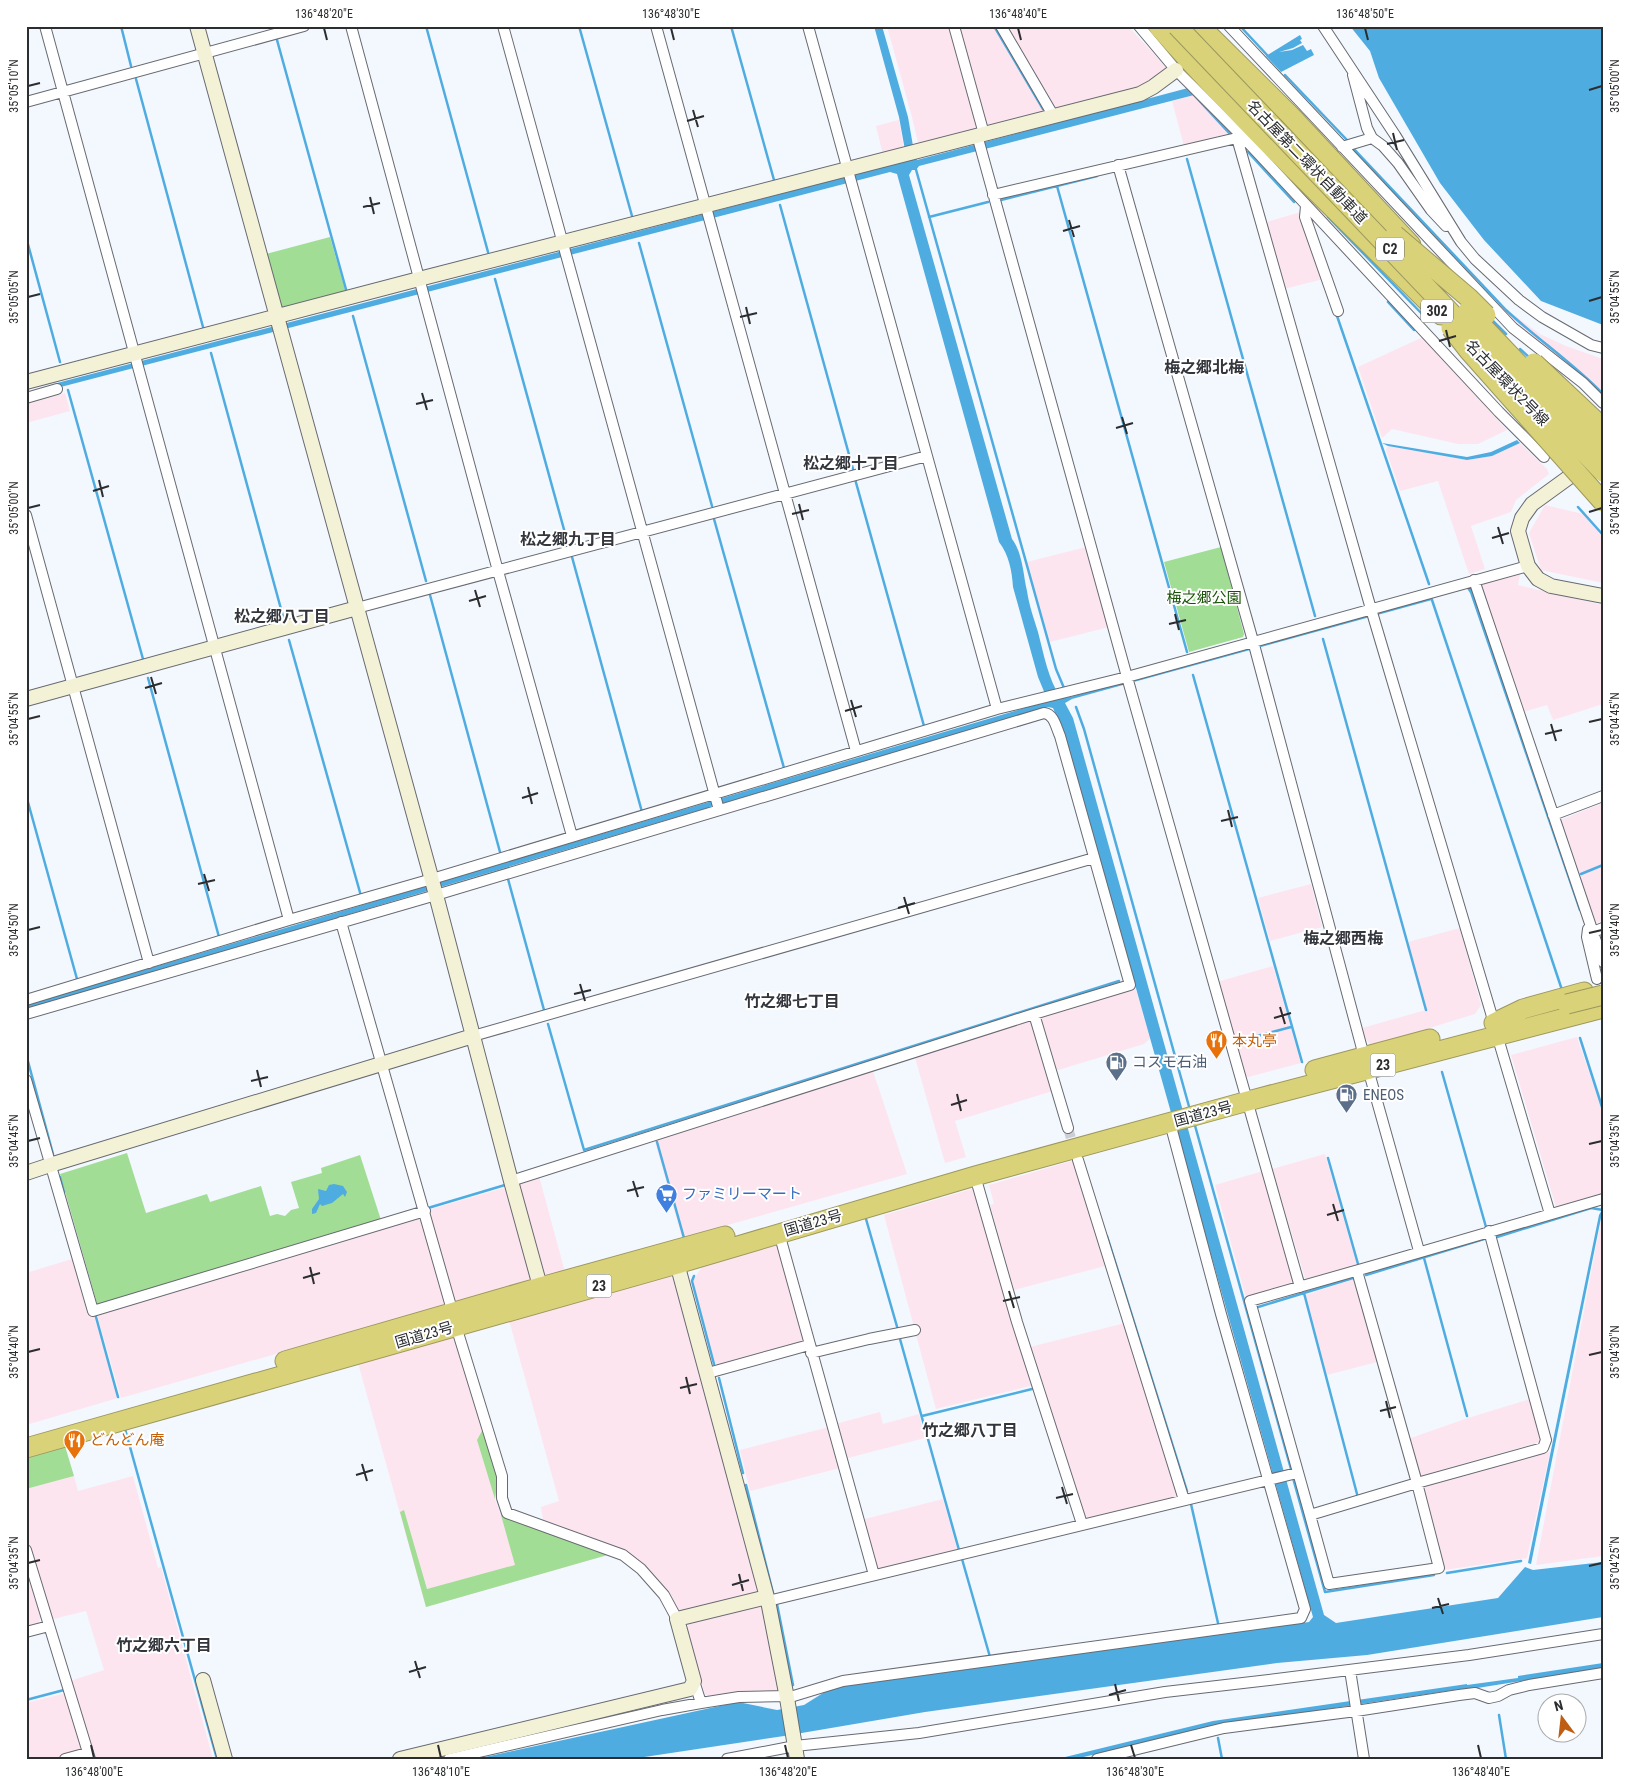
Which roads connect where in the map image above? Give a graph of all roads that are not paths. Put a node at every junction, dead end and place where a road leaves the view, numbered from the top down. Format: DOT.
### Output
graph roads {
  1 [pos="45,26"];
  2 [pos="197,26"];
  3 [pos="304,26"];
  4 [pos="351,26"];
  5 [pos="503,26"];
  6 [pos="656,26"];
  7 [pos="808,26"];
  8 [pos="954,26"];
  9 [pos="1000,26"];
  10 [pos="1139,26"];
  11 [pos="1158,26"];
  12 [pos="1177,26"];
  13 [pos="1192,26"];
  14 [pos="1200,26"];
  15 [pos="1229,26"];
  16 [pos="1323,26"];
  17 [pos="1214,40"];
  18 [pos="204,54"];
  19 [pos="1182,66"];
  20 [pos="1351,67"];
  21 [pos="1287,88"];
  22 [pos="1263,89"];
  23 [pos="63,92"];
  24 [pos="26,102"];
  25 [pos="1053,115"];
  26 [pos="979,137"];
  27 [pos="1240,137"];
  28 [pos="1372,138"];
  29 [pos="1267,142"];
  30 [pos="1342,147"];
  31 [pos="1118,165"];
  32 [pos="849,175"];
  33 [pos="1290,189"];
  34 [pos="993,195"];
  35 [pos="1306,206"];
  36 [pos="707,212"];
  37 [pos="1393,242"];
  38 [pos="1461,242"];
  39 [pos="565,249"];
  40 [pos="421,286"];
  41 [pos="1338,312"];
  42 [pos="279,323"];
  43 [pos="1603,348"];
  44 [pos="136,360"];
  45 [pos="26,382"];
  46 [pos="58,389"];
  47 [pos="26,398"];
  48 [pos="1603,403"];
  49 [pos="1499,412"];
  50 [pos="1536,413"];
  51 [pos="1603,428"];
  52 [pos="1603,447"];
  53 [pos="1603,452"];
  54 [pos="926,456"];
  55 [pos="1544,457"];
  56 [pos="1587,471"];
  57 [pos="1603,484"];
  58 [pos="784,493"];
  59 [pos="1603,502"];
  60 [pos="1603,513"];
  61 [pos="26,515"];
  62 [pos="642,532"];
  63 [pos="1528,566"];
  64 [pos="498,571"];
  65 [pos="1474,580"];
  66 [pos="1603,596"];
  67 [pos="357,608"];
  68 [pos="1373,613"];
  69 [pos="1254,645"];
  70 [pos="215,648"];
  71 [pos="1128,682"];
  72 [pos="73,687"];
  73 [pos="1041,698"];
  74 [pos="26,699"];
  75 [pos="997,709"];
  76 [pos="1043,712"];
  77 [pos="856,752"];
  78 [pos="715,794"];
  79 [pos="1603,796"];
  80 [pos="719,810"];
  81 [pos="1553,815"];
  82 [pos="572,836"];
  83 [pos="1094,858"];
  84 [pos="432,879"];
  85 [pos="436,894"];
  86 [pos="289,920"];
  87 [pos="1589,921"];
  88 [pos="341,922"];
  89 [pos="1598,930"];
  90 [pos="1603,962"];
  91 [pos="149,963"];
  92 [pos="1601,987"];
  93 [pos="26,1000"];
  94 [pos="1603,1008"];
  95 [pos="1568,1010"];
  96 [pos="26,1014"];
  97 [pos="1034,1014"];
  98 [pos="1603,1016"];
  99 [pos="1495,1029"];
  100 [pos="473,1036"];
  101 [pos="1366,1063"];
  102 [pos="382,1064"];
  103 [pos="27,1086"];
  104 [pos="1246,1096"];
  105 [pos="1170,1119"];
  106 [pos="1068,1128"];
  107 [pos="1078,1160"];
  108 [pos="50,1165"];
  109 [pos="26,1174"];
  110 [pos="975,1176"];
  111 [pos="511,1181"];
  112 [pos="1603,1199"];
  113 [pos="425,1211"];
  114 [pos="1550,1214"];
  115 [pos="1489,1231"];
  116 [pos="779,1233"];
  117 [pos="1420,1252"];
  118 [pos="676,1257"];
  119 [pos="1357,1271"];
  120 [pos="1300,1287"];
  121 [pos="543,1294"];
  122 [pos="450,1304"];
  123 [pos="915,1330"];
  124 [pos="459,1336"];
  125 [pos="810,1349"];
  126 [pos="708,1373"];
  127 [pos="26,1435"];
  128 [pos="26,1448"];
  129 [pos="1293,1474"];
  130 [pos="1270,1479"];
  131 [pos="1417,1483"];
  132 [pos="1184,1500"];
  133 [pos="1310,1515"];
  134 [pos="1082,1524"];
  135 [pos="26,1550"];
  136 [pos="874,1575"];
  137 [pos="767,1599"];
  138 [pos="677,1619"];
  139 [pos="49,1626"];
  140 [pos="26,1632"];
  141 [pos="1603,1634"];
  142 [pos="1350,1670"];
  143 [pos="1603,1673"];
  144 [pos="203,1680"];
  145 [pos="694,1681"];
  146 [pos="787,1699"];
  147 [pos="701,1703"];
  148 [pos="1356,1706"];
  149 [pos="795,1747"];
  150 [pos="88,1756"];
  151 [pos="65,1759"];
  152 [pos="225,1759"];
  153 [pos="400,1759"];
  154 [pos="449,1759"];
  155 [pos="727,1759"];
  156 [pos="1097,1759"];
  157 [pos="1364,1759"];
  1 -- 23 [label="street"];
  2 -- 18 [label="street"];
  3 -- 18 [label="street"];
  4 -- 40 [label="street"];
  5 -- 39 [label="street"];
  6 -- 36 [label="street"];
  7 -- 32 [label="street"];
  8 -- 26 [label="street"];
  9 -- 25 [label="street"];
  10 -- 19 [label="street"];
  11 -- 19 [label="highway, 名古屋環状2号線 / 302"];
  12 -- 37 [label="highway, 名古屋第二環状自動車道 / C2, bridge"];
  13 -- 37 [label="highway, 名古屋第二環状自動車道 / C2"];
  14 -- 17 [label="highway, 名古屋環状2号線 / 302"];
  15 -- 17 [label="street"];
  15 -- 21 [label="street"];
  16 -- 20 [label="street"];
  17 -- 19 [label="street"];
  17 -- 22 [label="highway, 名古屋環状2号線 / 302"];
  18 -- 23 [label="street"];
  18 -- 42 [label="street"];
  19 -- 25 [label="street"];
  19 -- 27 [label="street"];
  19 -- 29 [label="highway, 名古屋環状2号線 / 302"];
  20 -- 28 [label="street"];
  20 -- 38 [label="street"];
  21 -- 22 [label="street"];
  21 -- 30 [label="street"];
  22 -- 52 [label="highway, 名古屋環状2号線 / 302"];
  23 -- 24 [label="street"];
  23 -- 44 [label="street"];
  25 -- 26 [label="street"];
  26 -- 32 [label="street"];
  26 -- 34 [label="street"];
  27 -- 31 [label="street"];
  27 -- 33 [label="street"];
  27 -- 68 [label="street"];
  28 -- 30 [label="street"];
  28 -- 38 [label="street"];
  29 -- 33 [label="street"];
  29 -- 50 [label="highway, 名古屋環状2号線 / 302"];
  30 -- 48 [label="street"];
  31 -- 34 [label="street"];
  31 -- 69 [label="street"];
  32 -- 36 [label="street"];
  32 -- 54 [label="street"];
  33 -- 35 [label="street"];
  34 -- 71 [label="street"];
  35 -- 41 [label="street"];
  35 -- 49 [label="street"];
  36 -- 39 [label="street"];
  36 -- 58 [label="street"];
  37 -- 51 [label="highway, bridge"];
  37 -- 53 [label="highway, 名古屋第二環状自動車道 / C2, bridge"];
  37 -- 56 [label="highway, 名古屋第二環状自動車道 / C2, bridge"];
  37 -- 59 [label="highway, bridge"];
  38 -- 43 [label="street"];
  39 -- 40 [label="street"];
  39 -- 62 [label="street"];
  40 -- 42 [label="street"];
  40 -- 64 [label="street"];
  42 -- 44 [label="street"];
  42 -- 67 [label="street"];
  44 -- 45 [label="street"];
  44 -- 70 [label="street"];
  46 -- 47 [label="street"];
  49 -- 50 [label="street"];
  49 -- 55 [label="street"];
  50 -- 56 [label="highway, 名古屋環状2号線 / 302"];
  53 -- 56 [label="street"];
  54 -- 58 [label="street"];
  54 -- 75 [label="street"];
  56 -- 57 [label="highway, 名古屋環状2号線 / 302"];
  56 -- 60 [label="street"];
  56 -- 63 [label="street"];
  58 -- 62 [label="street"];
  58 -- 77 [label="street"];
  61 -- 72 [label="street"];
  62 -- 64 [label="street"];
  62 -- 78 [label="street"];
  63 -- 65 [label="street"];
  63 -- 66 [label="street"];
  64 -- 67 [label="street"];
  64 -- 82 [label="street"];
  65 -- 68 [label="street"];
  65 -- 81 [label="street"];
  67 -- 70 [label="street"];
  67 -- 84 [label="street"];
  68 -- 69 [label="street"];
  68 -- 99 [label="street"];
  69 -- 71 [label="street"];
  69 -- 101 [label="street"];
  70 -- 72 [label="street"];
  70 -- 86 [label="street"];
  71 -- 73 [label="street"];
  71 -- 104 [label="street"];
  72 -- 74 [label="street"];
  72 -- 91 [label="street"];
  73 -- 75 [label="street"];
  73 -- 76 [label="street"];
  75 -- 77 [label="street"];
  76 -- 80 [label="street"];
  76 -- 83 [label="street"];
  77 -- 78 [label="street"];
  78 -- 80 [label="street"];
  78 -- 82 [label="street"];
  79 -- 81 [label="street"];
  80 -- 85 [label="street"];
  81 -- 87 [label="street"];
  82 -- 84 [label="street"];
  83 -- 97 [label="street"];
  83 -- 100 [label="street"];
  84 -- 85 [label="street"];
  84 -- 86 [label="street"];
  85 -- 88 [label="street"];
  85 -- 100 [label="street"];
  86 -- 91 [label="street"];
  87 -- 89 [label="street"];
  87 -- 92 [label="street"];
  88 -- 96 [label="street"];
  88 -- 102 [label="street"];
  89 -- 90 [label="street"];
  91 -- 93 [label="street"];
  92 -- 95 [label="highway, 国道23号 / 23, bridge"];
  92 -- 99 [label="highway"];
  94 -- 95 [label="highway, 国道23号 / 23"];
  95 -- 99 [label="highway, 国道23号 / 23"];
  97 -- 106 [label="street"];
  97 -- 111 [label="street"];
  98 -- 99 [label="highway"];
  99 -- 101 [label="highway, 国道23号 / 23"];
  99 -- 114 [label="street"];
  100 -- 102 [label="street"];
  100 -- 111 [label="street"];
  101 -- 104 [label="highway, 国道23号 / 23"];
  101 -- 117 [label="street"];
  102 -- 108 [label="street"];
  102 -- 113 [label="street"];
  103 -- 108 [label="street"];
  104 -- 105 [label="highway, 国道23号 / 23"];
  104 -- 120 [label="street"];
  105 -- 110 [label="highway, 国道23号 / 23"];
  105 -- 118 [label="highway, 国道23号 / 23"];
  105 -- 130 [label="street"];
  107 -- 132 [label="street"];
  108 -- 109 [label="street"];
  108 -- 113 [label="street"];
  110 -- 116 [label="highway, 国道23号 / 23"];
  110 -- 134 [label="street"];
  111 -- 121 [label="street"];
  112 -- 114 [label="street"];
  113 -- 122 [label="street"];
  114 -- 115 [label="street"];
  115 -- 117 [label="street"];
  115 -- 131 [label="street"];
  116 -- 118 [label="highway, 国道23号 / 23"];
  116 -- 125 [label="street"];
  117 -- 119 [label="street"];
  118 -- 121 [label="highway, 国道23号 / 23"];
  118 -- 126 [label="street"];
  119 -- 120 [label="street"];
  119 -- 131 [label="street"];
  120 -- 129 [label="street"];
  121 -- 127 [label="highway, 国道23号 / 23"];
  121 -- 128 [label="highway, 国道23号 / 23"];
  123 -- 125 [label="street"];
  124 -- 138 [label="street"];
  125 -- 126 [label="street"];
  125 -- 136 [label="street"];
  126 -- 137 [label="street"];
  129 -- 130 [label="street"];
  129 -- 133 [label="street"];
  130 -- 132 [label="street"];
  130 -- 146 [label="street"];
  131 -- 133 [label="street"];
  131 -- 133 [label="street"];
  132 -- 134 [label="street"];
  134 -- 136 [label="street"];
  135 -- 139 [label="street"];
  136 -- 137 [label="street"];
  137 -- 138 [label="street"];
  137 -- 146 [label="street"];
  138 -- 145 [label="street"];
  139 -- 140 [label="street"];
  139 -- 150 [label="street"];
  141 -- 142 [label="street"];
  142 -- 148 [label="street"];
  142 -- 149 [label="street"];
  143 -- 148 [label="street"];
  144 -- 152 [label="street"];
  145 -- 147 [label="street"];
  145 -- 153 [label="street"];
  146 -- 147 [label="street"];
  146 -- 149 [label="street"];
  147 -- 154 [label="street"];
  148 -- 156 [label="street"];
  148 -- 157 [label="street"];
  149 -- 155 [label="street"];
  150 -- 151 [label="street"];
}
